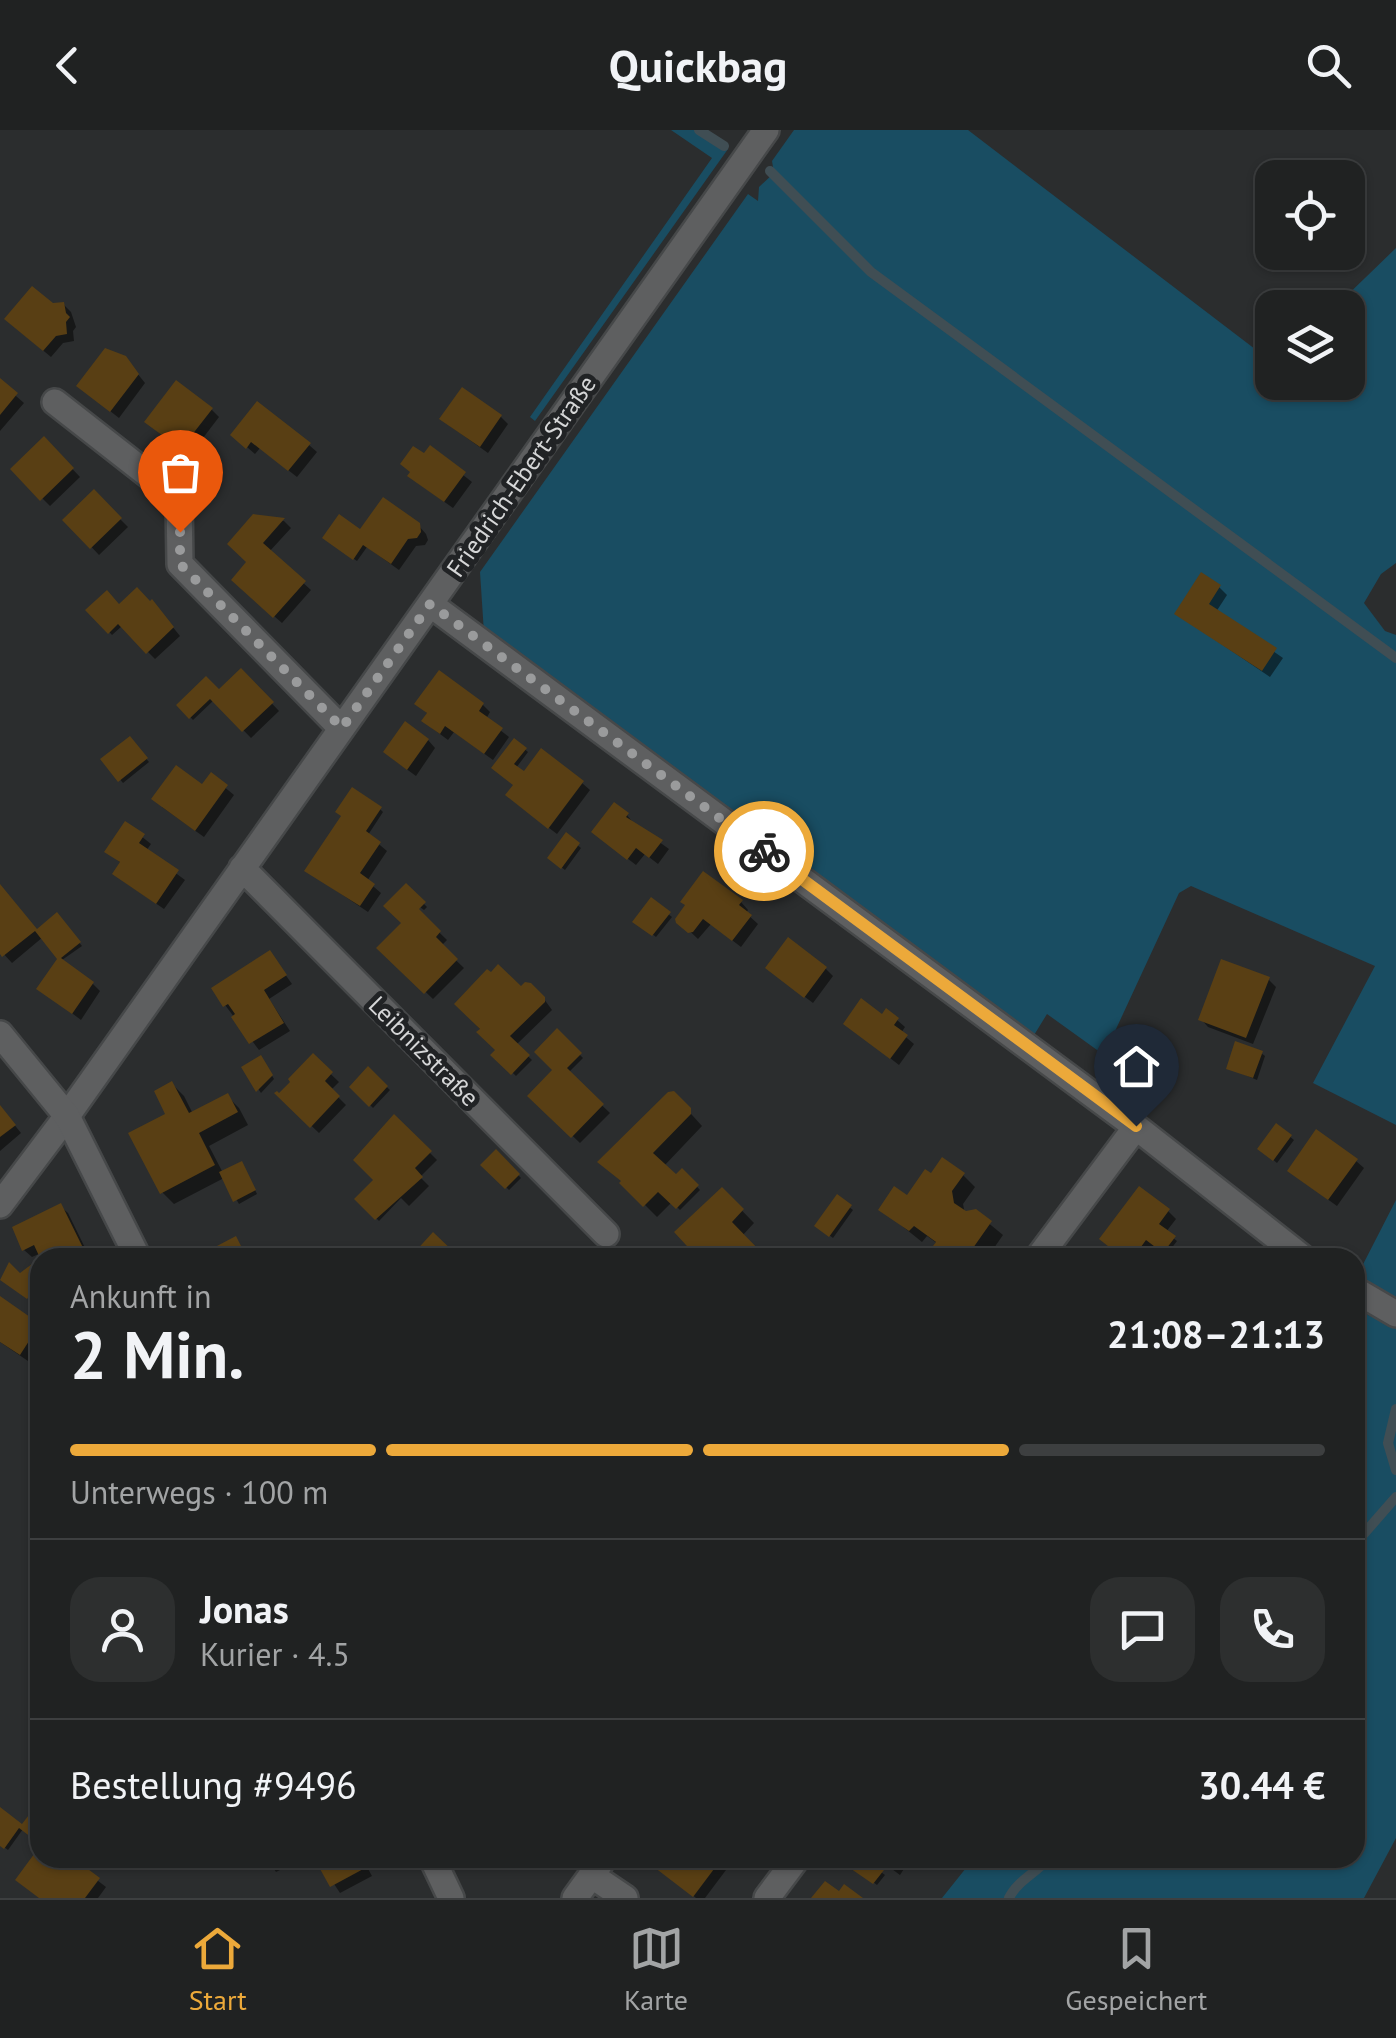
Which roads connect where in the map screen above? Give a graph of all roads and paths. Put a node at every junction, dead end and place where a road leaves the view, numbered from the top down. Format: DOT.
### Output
graph roads {
  1 [pos="766,130"];
  2 [pos="54,402"];
  3 [pos="430,604"];
  4 [pos="342,728"];
  5 [pos="242,868"];
  6 [pos="0,1034"];
  7 [pos="67,1116"];
  8 [pos="1136,1126"];
  9 [pos="0,1205"];
  10 [pos="606,1234"];
  11 [pos="133,1248"];
  12 [pos="1045,1248"];
  13 [pos="1290,1248"];
  14 [pos="1365,1296"];
  15 [pos="1396,1314"];
  16 [pos="437,1868"];
  17 [pos="597,1868"];
  18 [pos="600,1868"];
  19 [pos="790,1868"];
  20 [pos="452,1898"];
  21 [pos="575,1898"];
  22 [pos="624,1898"];
  23 [pos="767,1898"];
  1 -- 3 [label="street, Friedrich-Ebert-Straße"];
  2 -- 4 [label="street"];
  3 -- 4 [label="street, Friedrich-Ebert-Straße"];
  3 -- 8 [label="street"];
  4 -- 5 [label="street, Friedrich-Ebert-Straße"];
  5 -- 7 [label="street, Friedrich-Ebert-Straße"];
  5 -- 10 [label="street, Leibnizstraße"];
  6 -- 7 [label="street"];
  7 -- 9 [label="street, Friedrich-Ebert-Straße"];
  7 -- 11 [label="street"];
  8 -- 12 [label="street"];
  8 -- 13 [label="street"];
  14 -- 15 [label="street"];
  16 -- 20 [label="street"];
  17 -- 21 [label="street"];
  18 -- 22 [label="street"];
  19 -- 23 [label="street"];
}
